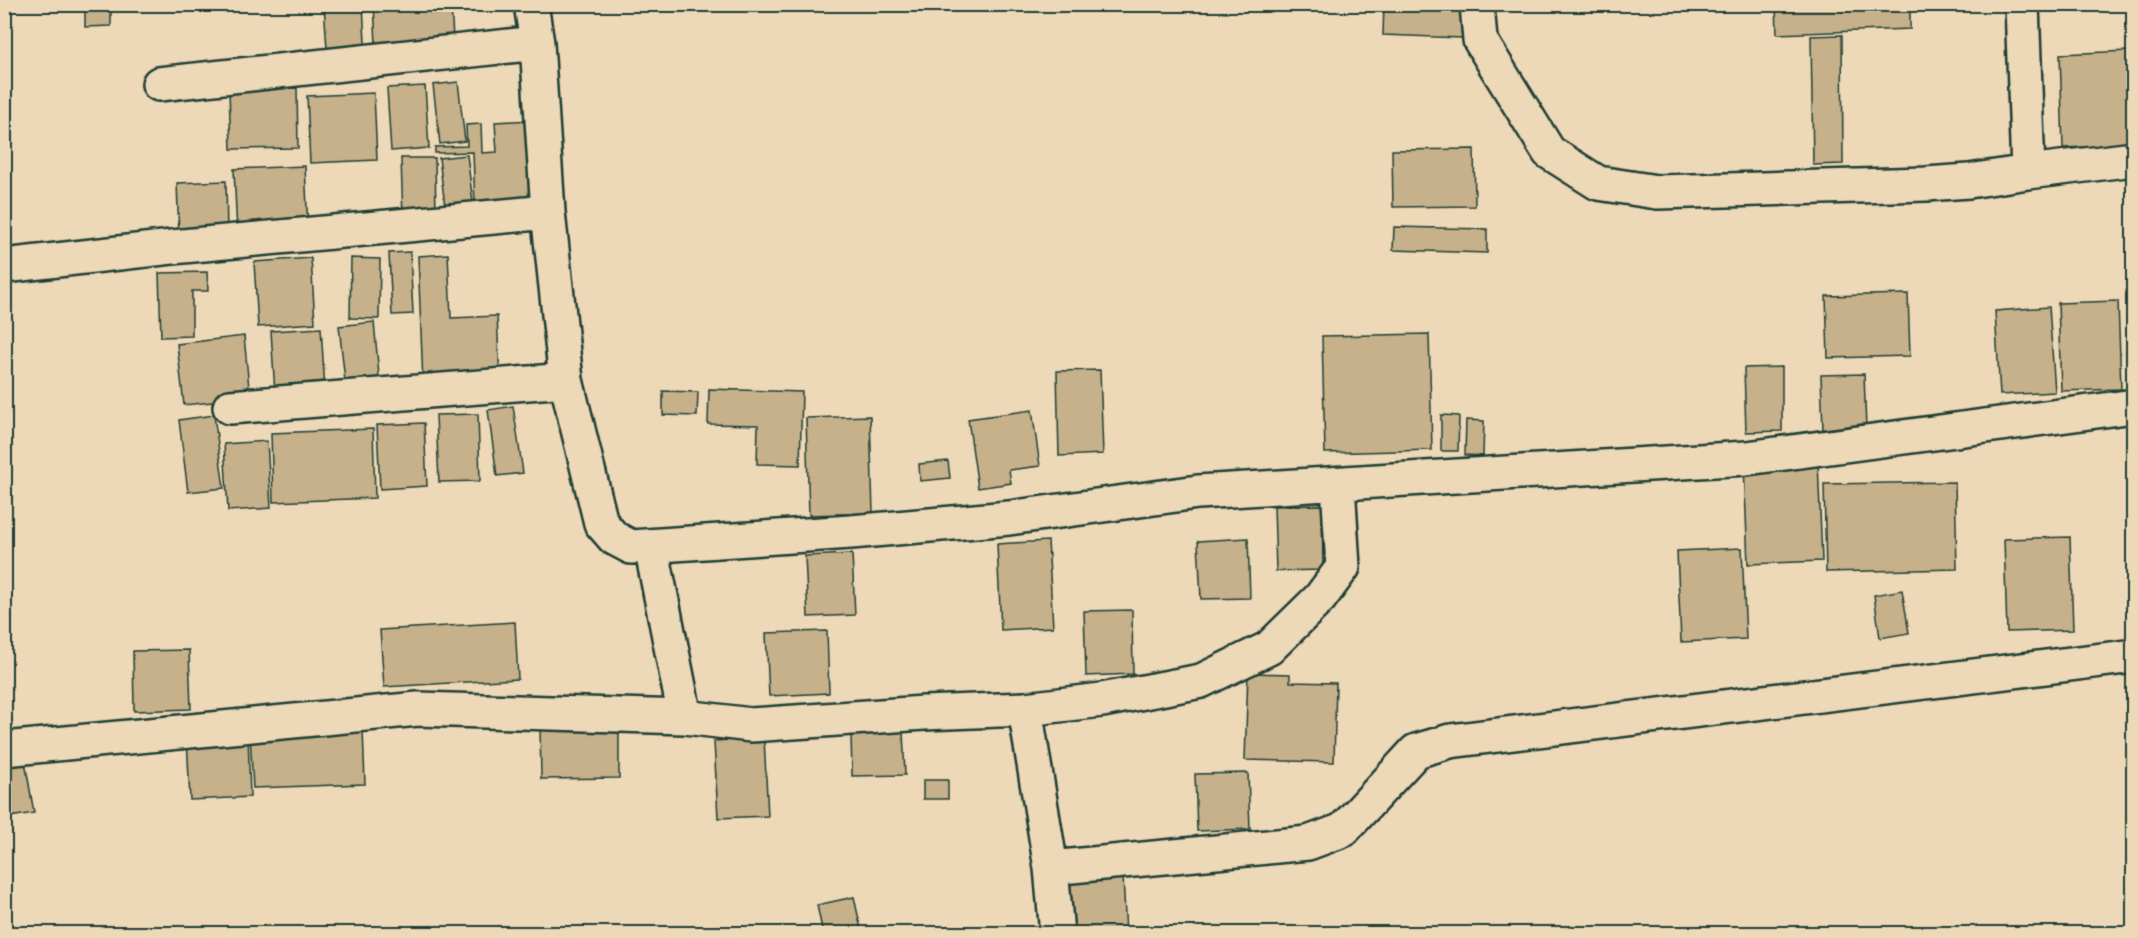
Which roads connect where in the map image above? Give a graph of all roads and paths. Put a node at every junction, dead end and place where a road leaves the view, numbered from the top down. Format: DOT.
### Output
graph roads {
  1 [pos="531,4"];
  2 [pos="1477,4"];
  3 [pos="2022,4"];
  4 [pos="537,43"];
  5 [pos="159,84"];
  6 [pos="2133,159"];
  7 [pos="2028,172"];
  8 [pos="548,212"];
  9 [pos="4,266"];
  10 [pos="566,380"];
  11 [pos="2133,406"];
  12 [pos="230,407"];
  13 [pos="1338,485"];
  14 [pos="651,546"];
  15 [pos="2133,656"];
  16 [pos="1025,709"];
  17 [pos="685,717"];
  18 [pos="4,749"];
  19 [pos="1051,868"];
  20 [pos="1057,933"];
  1 -- 4 [label="street"];
  2 -- 7 [label="street"];
  3 -- 7 [label="street"];
  4 -- 5 [label="street"];
  4 -- 8 [label="street"];
  6 -- 7 [label="street"];
  8 -- 9 [label="street"];
  8 -- 10 [label="street"];
  10 -- 12 [label="street"];
  10 -- 14 [label="street"];
  11 -- 13 [label="street"];
  13 -- 14 [label="street"];
  13 -- 16 [label="street"];
  14 -- 17 [label="street"];
  15 -- 19 [label="street"];
  16 -- 17 [label="street"];
  16 -- 19 [label="street"];
  17 -- 18 [label="street"];
  19 -- 20 [label="street"];
}
